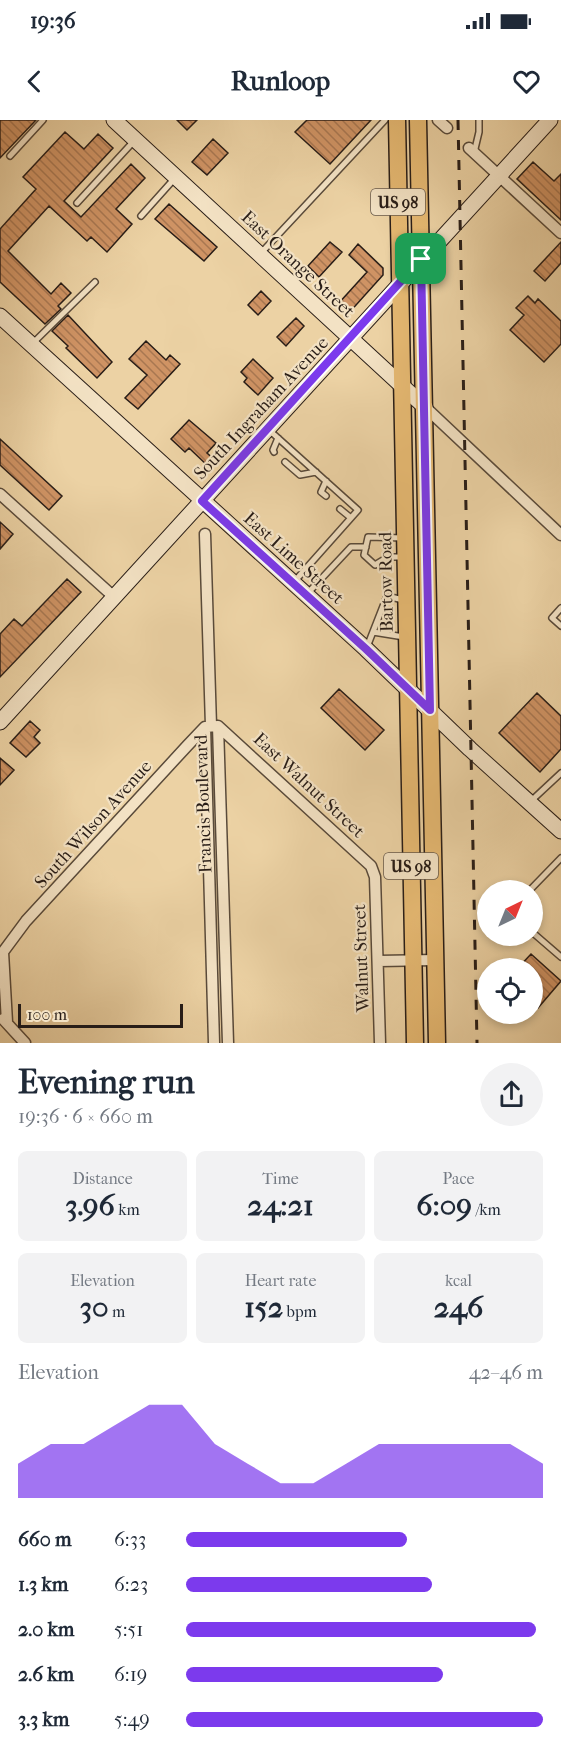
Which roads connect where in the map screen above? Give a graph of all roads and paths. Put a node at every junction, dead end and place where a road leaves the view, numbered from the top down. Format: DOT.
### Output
graph roads {
  1 [pos="43,120"];
  2 [pos="115,120"];
  3 [pos="386,120"];
  4 [pos="397,120"];
  5 [pos="418,120"];
  6 [pos="438,120"];
  7 [pos="478,120"];
  8 [pos="550,120"];
  9 [pos="447,128"];
  10 [pos="135,140"];
  11 [pos="472,151"];
  12 [pos="9,156"];
  13 [pos="499,176"];
  14 [pos="176,177"];
  15 [pos="77,203"];
  16 [pos="141,216"];
  17 [pos="561,233"];
  18 [pos="259,254"];
  19 [pos="421,259"];
  20 [pos="95,282"];
  21 [pos="399,284"];
  22 [pos="0,316"];
  23 [pos="350,339"];
  24 [pos="32,345"];
  25 [pos="403,388"];
  26 [pos="425,407"];
  27 [pos="273,433"];
  28 [pos="274,452"];
  29 [pos="285,462"];
  30 [pos="316,472"];
  31 [pos="326,481"];
  32 [pos="0,494"];
  33 [pos="326,496"];
  34 [pos="202,501"];
  35 [pos="340,508"];
  36 [pos="351,518"];
  37 [pos="205,534"];
  38 [pos="561,535"];
  39 [pos="388,538"];
  40 [pos="405,538"];
  41 [pos="366,547"];
  42 [pos="406,556"];
  43 [pos="388,558"];
  44 [pos="293,583"];
  45 [pos="307,595"];
  46 [pos="114,597"];
  47 [pos="406,601"];
  48 [pos="561,608"];
  49 [pos="561,626"];
  50 [pos="373,632"];
  51 [pos="407,638"];
  52 [pos="366,649"];
  53 [pos="407,688"];
  54 [pos="430,710"];
  55 [pos="0,722"];
  56 [pos="211,726"];
  57 [pos="561,772"];
  58 [pos="530,802"];
  59 [pos="561,831"];
  60 [pos="561,858"];
  61 [pos="374,872"];
  62 [pos="540,880"];
  63 [pos="223,890"];
  64 [pos="210,891"];
  65 [pos="543,941"];
  66 [pos="1,953"];
  67 [pos="561,957"];
  68 [pos="413,960"];
  69 [pos="435,960"];
  70 [pos="379,961"];
  71 [pos="3,1019"];
  72 [pos="25,1043"];
  73 [pos="214,1043"];
  74 [pos="228,1043"];
  75 [pos="380,1043"];
  76 [pos="415,1043"];
  77 [pos="437,1043"];
  1 -- 12 [label="lane"];
  2 -- 10 [label="street, East Orange Street"];
  3 -- 18 [label="lane"];
  4 -- 21 [label="main road, Bartow Road / US 98"];
  5 -- 19 [label="main road, US 98"];
  6 -- 9 [label="street"];
  7 -- 11 [label="lane"];
  8 -- 13 [label="street, South Ingraham Avenue"];
  10 -- 14 [label="street, East Orange Street"];
  10 -- 15 [label="lane"];
  11 -- 13 [label="street"];
  13 -- 17 [label="street"];
  13 -- 19 [label="street, South Ingraham Avenue"];
  14 -- 16 [label="lane"];
  14 -- 18 [label="street, East Orange Street"];
  18 -- 23 [label="street, East Orange Street"];
  19 -- 21 [label="street, South Ingraham Avenue"];
  19 -- 26 [label="main road, US 98"];
  20 -- 24 [label="lane"];
  21 -- 23 [label="street, South Ingraham Avenue"];
  21 -- 25 [label="main road, Bartow Road / US 98"];
  22 -- 24 [label="street, East Lime Street"];
  23 -- 25 [label="street, East Orange Street"];
  23 -- 27 [label="street, South Ingraham Avenue"];
  24 -- 34 [label="street, East Lime Street"];
  25 -- 26 [label="street, East Orange Street"];
  25 -- 40 [label="main road, Bartow Road / US 98"];
  26 -- 38 [label="street, East Orange Street"];
  26 -- 54 [label="main road, US 98"];
  27 -- 28 [label="lane"];
  27 -- 30 [label="lane"];
  27 -- 34 [label="street, South Ingraham Avenue"];
  29 -- 30 [label="lane"];
  30 -- 31 [label="lane"];
  31 -- 33 [label="lane"];
  31 -- 36 [label="lane"];
  32 -- 46 [label="street"];
  34 -- 44 [label="street, East Lime Street"];
  34 -- 46 [label="street, South Ingraham Avenue"];
  35 -- 36 [label="lane"];
  36 -- 44 [label="lane"];
  37 -- 56 [label="street, Francis Boulevard"];
  39 -- 40 [label="lane"];
  39 -- 41 [label="lane"];
  39 -- 43 [label="lane"];
  40 -- 42 [label="main road, Bartow Road / US 98"];
  41 -- 43 [label="lane"];
  41 -- 45 [label="lane"];
  42 -- 43 [label="lane"];
  42 -- 47 [label="main road, Bartow Road / US 98"];
  44 -- 45 [label="street, East Lime Street"];
  45 -- 52 [label="street, East Lime Street"];
  46 -- 55 [label="street, South Ingraham Avenue"];
  47 -- 50 [label="lane"];
  47 -- 51 [label="main road, Bartow Road / US 98"];
  48 -- 49 [label="lane"];
  50 -- 51 [label="lane"];
  50 -- 52 [label="lane"];
  51 -- 53 [label="main road, Bartow Road / US 98"];
  52 -- 53 [label="street, East Lime Street"];
  53 -- 54 [label="street, East Lime Street"];
  53 -- 68 [label="main road, Bartow Road / US 98"];
  54 -- 58 [label="street, East Lime Street"];
  54 -- 69 [label="main road, US 98"];
  56 -- 61 [label="street, East Walnut Street"];
  56 -- 63 [label="street, Francis Boulevard"];
  56 -- 64 [label="street, Francis Boulevard"];
  56 -- 66 [label="street, South Wilson Avenue"];
  57 -- 58 [label="lane"];
  58 -- 59 [label="street, East Lime Street"];
  60 -- 62 [label="lane"];
  61 -- 70 [label="street, Walnut Street"];
  63 -- 64 [label="street"];
  63 -- 74 [label="street, Francis Boulevard"];
  64 -- 73 [label="street, Francis Boulevard"];
  65 -- 67 [label="lane"];
  66 -- 71 [label="street, South Wilson Avenue"];
  68 -- 69 [label="street"];
  68 -- 70 [label="street"];
  68 -- 76 [label="main road, Bartow Road / US 98"];
  69 -- 77 [label="main road, US 98"];
  70 -- 75 [label="street, Walnut Street"];
  71 -- 72 [label="street"];
}
